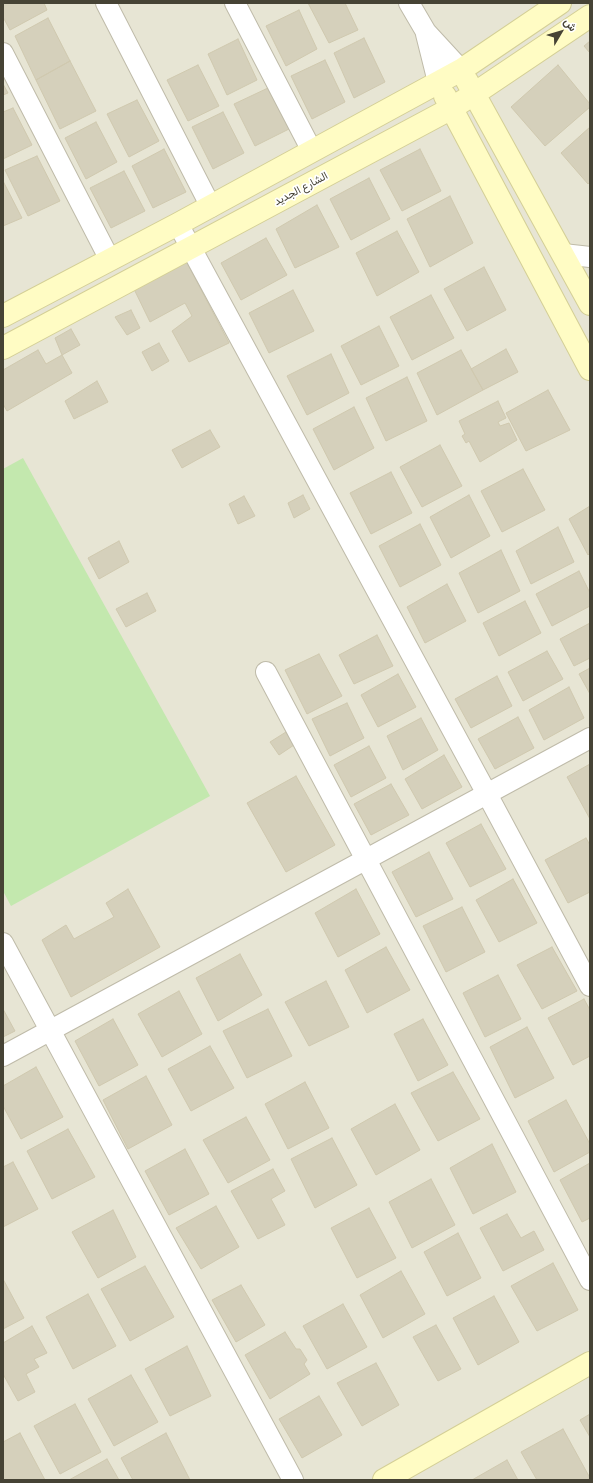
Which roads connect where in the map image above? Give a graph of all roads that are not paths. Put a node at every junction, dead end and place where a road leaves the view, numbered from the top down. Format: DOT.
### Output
graph roads {
  1 [pos="106,3"];
  2 [pos="234,3"];
  3 [pos="408,3"];
  4 [pos="560,3"];
  5 [pos="590,16"];
  6 [pos="426,32"];
  7 [pos="3,53"];
  8 [pos="461,70"];
  9 [pos="438,82"];
  10 [pos="474,94"];
  11 [pos="452,108"];
  12 [pos="312,152"];
  13 [pos="211,207"];
  14 [pos="178,224"];
  15 [pos="191,248"];
  16 [pos="563,254"];
  17 [pos="590,257"];
  18 [pos="110,260"];
  19 [pos="590,304"];
  20 [pos="3,316"];
  21 [pos="3,348"];
  22 [pos="590,369"];
  23 [pos="266,672"];
  24 [pos="590,738"];
  25 [pos="487,794"];
  26 [pos="366,859"];
  27 [pos="3,943"];
  28 [pos="590,986"];
  29 [pos="50,1030"];
  30 [pos="3,1056"];
  31 [pos="590,1280"];
  32 [pos="590,1363"];
  33 [pos="293,1480"];
  34 [pos="384,1480"];
  1 -- 13 [label="street"];
  2 -- 12 [label="street"];
  3 -- 6 [label="street"];
  4 -- 8 [label="street"];
  5 -- 10 [label="street, الشارع الجديد"];
  6 -- 8 [label="street"];
  6 -- 9 [label="street"];
  7 -- 18 [label="street"];
  8 -- 9 [label="street"];
  8 -- 10 [label="street"];
  9 -- 11 [label="street"];
  9 -- 12 [label="street"];
  10 -- 11 [label="street, الشارع الجديد"];
  10 -- 16 [label="street"];
  11 -- 15 [label="street, الشارع الجديد"];
  11 -- 22 [label="street"];
  12 -- 13 [label="street"];
  13 -- 14 [label="street"];
  14 -- 15 [label="street"];
  14 -- 18 [label="street"];
  15 -- 21 [label="street, الشارع الجديد"];
  15 -- 25 [label="street"];
  16 -- 17 [label="street"];
  16 -- 19 [label="street"];
  18 -- 20 [label="street"];
  23 -- 26 [label="street"];
  24 -- 25 [label="street"];
  25 -- 26 [label="street"];
  25 -- 28 [label="street"];
  26 -- 29 [label="street"];
  26 -- 31 [label="street"];
  27 -- 29 [label="street"];
  29 -- 30 [label="street"];
  29 -- 33 [label="street"];
  32 -- 34 [label="street"];
}
